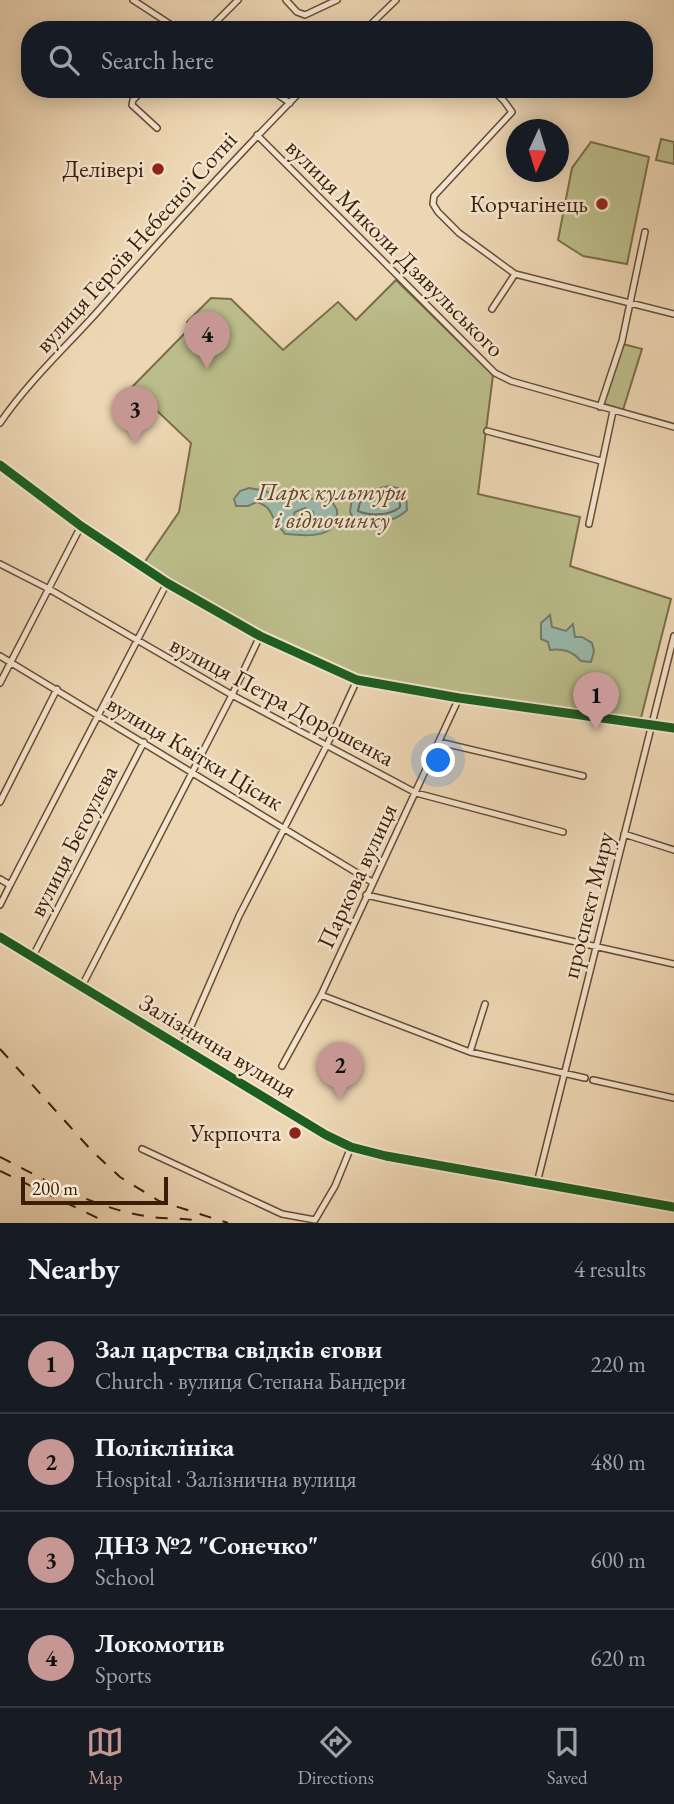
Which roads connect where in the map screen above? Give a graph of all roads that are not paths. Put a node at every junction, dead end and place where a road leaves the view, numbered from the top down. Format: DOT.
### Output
graph roads {
  1 [pos="134,0"];
  2 [pos="238,0"];
  3 [pos="286,0"];
  4 [pos="337,0"];
  5 [pos="396,0"];
  6 [pos="166,21"];
  7 [pos="217,21"];
  8 [pos="374,21"];
  9 [pos="135,98"];
  10 [pos="283,98"];
  11 [pos="295,98"];
  12 [pos="501,98"];
  13 [pos="290,103"];
  14 [pos="157,128"];
  15 [pos="257,135"];
  16 [pos="645,232"];
  17 [pos="515,274"];
  18 [pos="630,302"];
  19 [pos="492,309"];
  20 [pos="674,314"];
  21 [pos="600,407"];
  22 [pos="613,411"];
  23 [pos="0,423"];
  24 [pos="674,427"];
  25 [pos="487,431"];
  26 [pos="601,461"];
  27 [pos="0,465"];
  28 [pos="589,524"];
  29 [pos="81,526"];
  30 [pos="0,564"];
  31 [pos="167,583"];
  32 [pos="49,589"];
  33 [pos="260,636"];
  34 [pos="674,636"];
  35 [pos="137,642"];
  36 [pos="0,656"];
  37 [pos="11,662"];
  38 [pos="357,680"];
  39 [pos="0,683"];
  40 [pos="57,689"];
  41 [pos="232,695"];
  42 [pos="459,698"];
  43 [pos="99,715"];
  44 [pos="651,725"];
  45 [pos="674,728"];
  46 [pos="439,742"];
  47 [pos="144,743"];
  48 [pos="327,745"];
  49 [pos="192,772"];
  50 [pos="583,776"];
  51 [pos="416,793"];
  52 [pos="0,802"];
  53 [pos="283,827"];
  54 [pos="563,832"];
  55 [pos="624,834"];
  56 [pos="674,850"];
  57 [pos="0,879"];
  58 [pos="372,882"];
  59 [pos="10,885"];
  60 [pos="366,895"];
  61 [pos="0,905"];
  62 [pos="0,937"];
  63 [pos="596,947"];
  64 [pos="33,956"];
  65 [pos="674,964"];
  66 [pos="82,986"];
  67 [pos="321,995"];
  68 [pos="485,1004"];
  69 [pos="182,1047"];
  70 [pos="470,1052"];
  71 [pos="282,1066"];
  72 [pos="564,1073"];
  73 [pos="585,1078"];
  74 [pos="593,1080"];
  75 [pos="674,1098"];
  76 [pos="351,1147"];
  77 [pos="142,1149"];
  78 [pos="537,1183"];
  79 [pos="674,1207"];
  1 -- 6 [label="street"];
  2 -- 7 [label="street"];
  3 -- 4 [label="street"];
  5 -- 8 [label="street"];
  9 -- 14 [label="street"];
  10 -- 13 [label="street"];
  11 -- 13 [label="street, вулиця Героїв Небесної Сотні"];
  12 -- 17 [label="street"];
  13 -- 15 [label="street, вулиця Героїв Небесної Сотні"];
  15 -- 21 [label="street, вулиця Миколи Дзявульського"];
  15 -- 23 [label="street, вулиця Героїв Небесної Сотні"];
  16 -- 18 [label="street"];
  17 -- 18 [label="street"];
  17 -- 19 [label="street"];
  18 -- 20 [label="street"];
  18 -- 21 [label="street"];
  21 -- 22 [label="street, вулиця Миколи Дзявульського"];
  22 -- 24 [label="street, вулиця Миколи Дзявульського"];
  22 -- 26 [label="street"];
  25 -- 26 [label="street"];
  26 -- 28 [label="street"];
  27 -- 29 [label="street"];
  29 -- 31 [label="street"];
  29 -- 32 [label="street"];
  30 -- 32 [label="street, вулиця Петра Дорошенка"];
  31 -- 33 [label="street"];
  31 -- 35 [label="street"];
  32 -- 35 [label="street, вулиця Петра Дорошенка"];
  32 -- 37 [label="street"];
  33 -- 38 [label="street"];
  33 -- 41 [label="street"];
  34 -- 44 [label="street, проспект Миру"];
  35 -- 41 [label="street, вулиця Петра Дорошенка"];
  35 -- 43 [label="street"];
  36 -- 37 [label="street, вулиця Квітки Цісик"];
  37 -- 39 [label="street"];
  37 -- 40 [label="street, вулиця Квітки Цісик"];
  38 -- 42 [label="street"];
  38 -- 48 [label="street"];
  40 -- 43 [label="street, вулиця Квітки Цісик"];
  40 -- 52 [label="street"];
  41 -- 48 [label="street, вулиця Петра Дорошенка"];
  41 -- 49 [label="street"];
  42 -- 44 [label="street"];
  42 -- 46 [label="street, Паркова вулиця"];
  43 -- 47 [label="street, вулиця Квітки Цісик"];
  43 -- 59 [label="street"];
  44 -- 45 [label="street"];
  44 -- 55 [label="street, проспект Миру"];
  46 -- 50 [label="street"];
  46 -- 51 [label="street, Паркова вулиця"];
  47 -- 49 [label="street, вулиця Квітки Цісик"];
  47 -- 64 [label="street, вулиця Бєгоулєва"];
  48 -- 51 [label="street, вулиця Петра Дорошенка"];
  48 -- 53 [label="street"];
  49 -- 53 [label="street, вулиця Квітки Цісик"];
  49 -- 66 [label="street"];
  51 -- 54 [label="street, вулиця Петра Дорошенка"];
  51 -- 58 [label="street, Паркова вулиця"];
  53 -- 58 [label="street, вулиця Квітки Цісик"];
  53 -- 69 [label="street"];
  55 -- 56 [label="street"];
  55 -- 63 [label="street, проспект Миру"];
  57 -- 59 [label="street"];
  58 -- 60 [label="street, Паркова вулиця"];
  59 -- 61 [label="street"];
  60 -- 63 [label="street"];
  60 -- 67 [label="street, Паркова вулиця"];
  62 -- 64 [label="street, Залізнична вулиця"];
  63 -- 65 [label="street"];
  63 -- 72 [label="street, проспект Миру"];
  64 -- 66 [label="street, Залізнична вулиця"];
  66 -- 69 [label="street, Залізнична вулиця"];
  67 -- 70 [label="street"];
  67 -- 71 [label="street, Паркова вулиця"];
  68 -- 70 [label="street"];
  69 -- 76 [label="street, Залізнична вулиця"];
  70 -- 72 [label="street"];
  72 -- 73 [label="street"];
  72 -- 78 [label="street, проспект Миру"];
  74 -- 75 [label="street"];
  76 -- 77 [label="street"];
  76 -- 78 [label="street, Залізнична вулиця"];
  78 -- 79 [label="street, Залізнична вулиця"];
}
